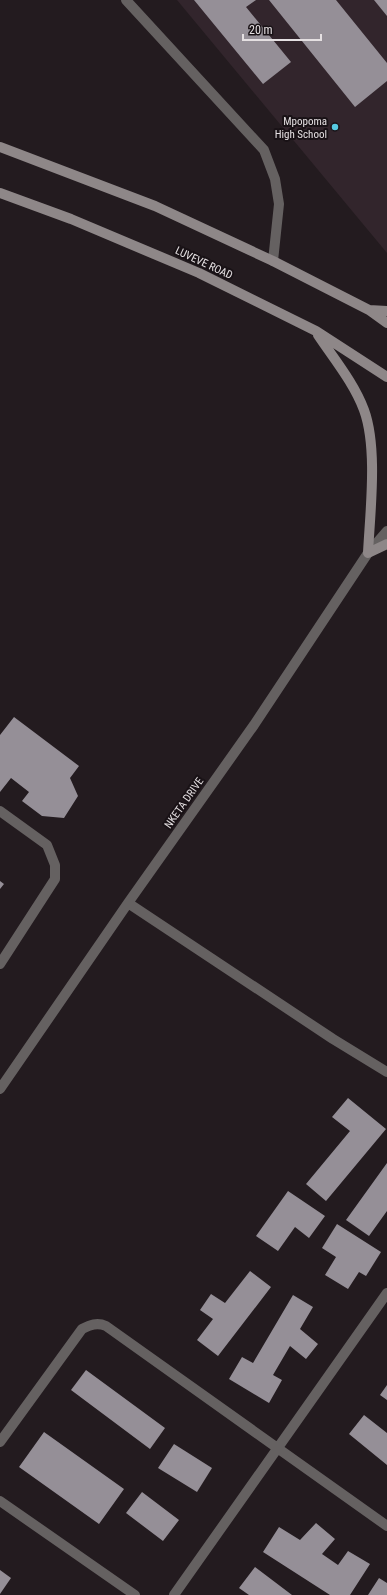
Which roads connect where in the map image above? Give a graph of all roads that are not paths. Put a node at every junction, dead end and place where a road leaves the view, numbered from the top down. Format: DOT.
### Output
graph roads {
  1 [pos="126,0"];
  2 [pos="0,147"];
  3 [pos="0,193"];
  4 [pos="273,262"];
  5 [pos="369,310"];
  6 [pos="387,311"];
  7 [pos="387,323"];
  8 [pos="316,331"];
  9 [pos="387,377"];
  10 [pos="387,531"];
  11 [pos="387,544"];
  12 [pos="368,553"];
  13 [pos="0,811"];
  14 [pos="128,903"];
  15 [pos="0,964"];
  16 [pos="387,1072"];
  17 [pos="0,1089"];
  18 [pos="387,1294"];
  19 [pos="0,1442"];
  20 [pos="278,1448"];
  21 [pos="0,1501"];
  22 [pos="387,1526"];
  23 [pos="135,1595"];
  24 [pos="174,1595"];
  1 -- 4 [label="street"];
  2 -- 4 [label="street"];
  3 -- 8 [label="street, LUVEVE ROAD"];
  4 -- 5 [label="street"];
  5 -- 6 [label="street"];
  5 -- 7 [label="street"];
  8 -- 9 [label="street, LUVEVE ROAD"];
  8 -- 12 [label="street"];
  10 -- 12 [label="street, NKETA DRIVE"];
  11 -- 12 [label="street"];
  12 -- 14 [label="street, NKETA DRIVE"];
  13 -- 15 [label="street"];
  14 -- 16 [label="street"];
  14 -- 17 [label="street, NKETA DRIVE"];
  18 -- 20 [label="street"];
  19 -- 20 [label="street"];
  20 -- 22 [label="street"];
  20 -- 24 [label="street"];
  21 -- 23 [label="street"];
}
